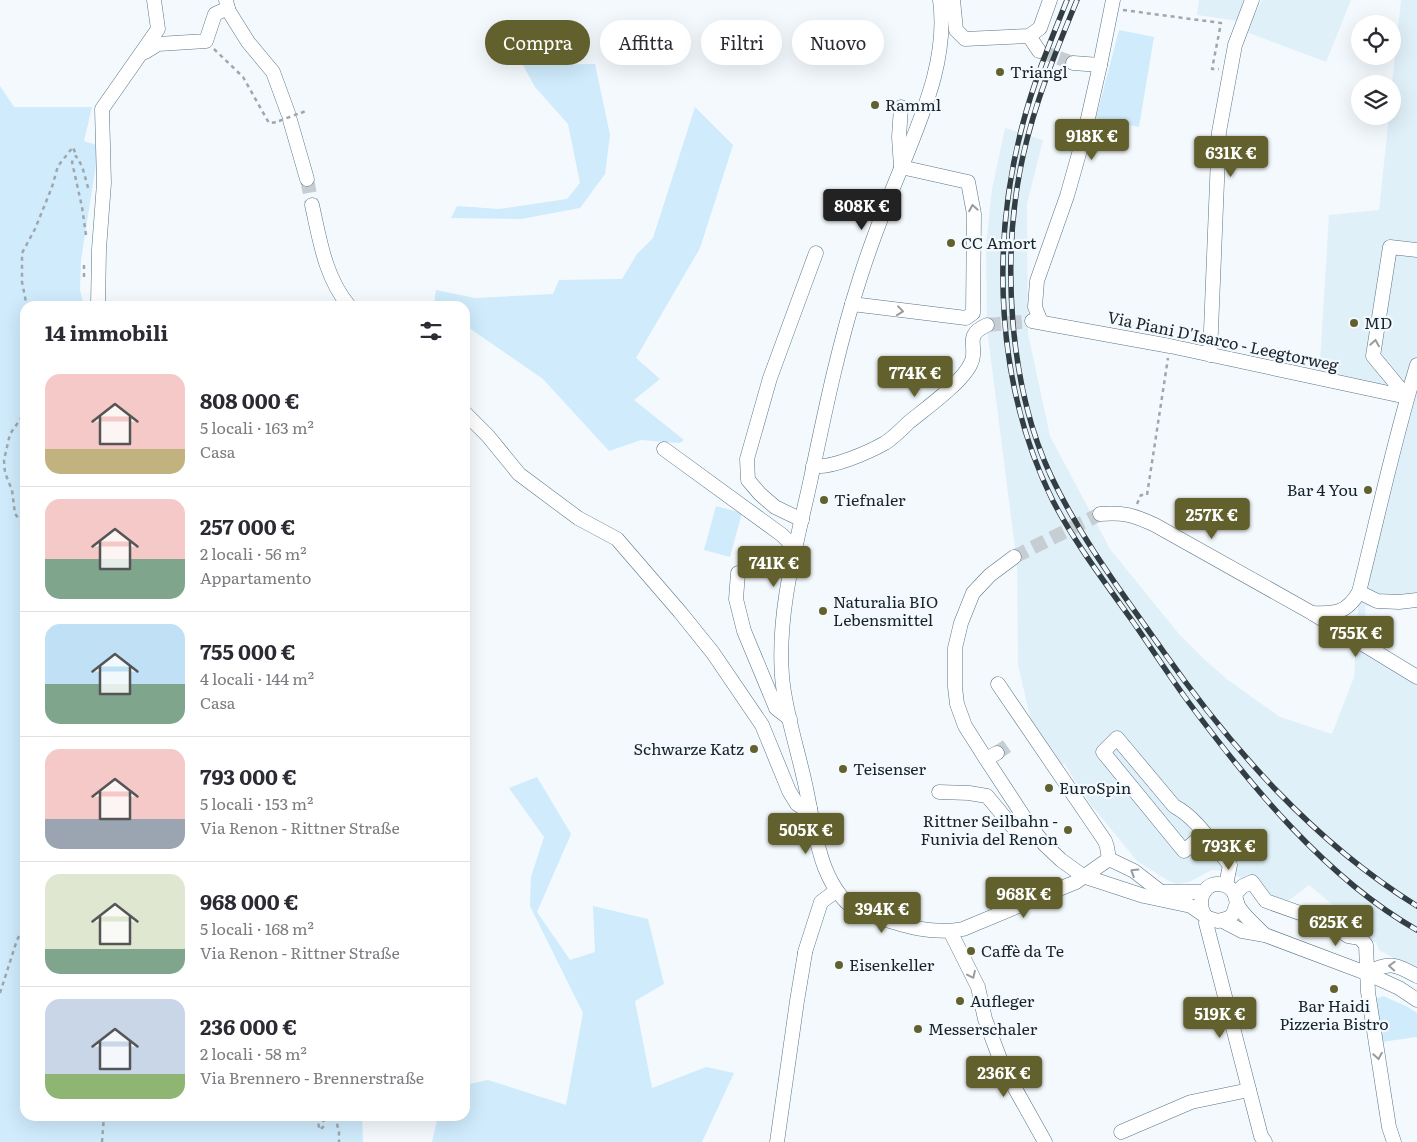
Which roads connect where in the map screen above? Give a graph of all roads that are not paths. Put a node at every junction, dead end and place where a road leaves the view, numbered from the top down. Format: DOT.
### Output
graph roads {
  1 [pos="154,0"];
  2 [pos="940,0"];
  3 [pos="952,0"];
  4 [pos="1050,0"];
  5 [pos="1252,0"];
  6 [pos="227,4"];
  7 [pos="1112,4"];
  8 [pos="1029,36"];
  9 [pos="1038,51"];
  10 [pos="141,53"];
  11 [pos="1073,63"];
  12 [pos="1100,66"];
  13 [pos="901,106"];
  14 [pos="901,167"];
  15 [pos="306,180"];
  16 [pos="312,206"];
  17 [pos="1417,250"];
  18 [pos="816,253"];
  19 [pos="98,301"];
  20 [pos="345,301"];
  21 [pos="852,304"];
  22 [pos="987,325"];
  23 [pos="1210,355"];
  24 [pos="1417,365"];
  25 [pos="1407,397"];
  26 [pos="470,418"];
  27 [pos="664,449"];
  28 [pos="813,466"];
  29 [pos="1100,514"];
  30 [pos="802,520"];
  31 [pos="794,547"];
  32 [pos="1014,557"];
  33 [pos="738,573"];
  34 [pos="1359,592"];
  35 [pos="1417,600"];
  36 [pos="1312,613"];
  37 [pos="1417,677"];
  38 [pos="998,684"];
  39 [pos="790,719"];
  40 [pos="939,792"];
  41 [pos="810,808"];
  42 [pos="1030,826"];
  43 [pos="1204,834"];
  44 [pos="1109,858"];
  45 [pos="1083,876"];
  46 [pos="836,891"];
  47 [pos="1161,892"];
  48 [pos="1203,892"];
  49 [pos="1233,894"];
  50 [pos="1144,896"];
  51 [pos="1206,916"];
  52 [pos="1223,921"];
  53 [pos="950,931"];
  54 [pos="1265,936"];
  55 [pos="1366,973"];
  56 [pos="1417,976"];
  57 [pos="1417,1000"];
  58 [pos="1249,1090"];
  59 [pos="1121,1132"];
  60 [pos="777,1142"];
  61 [pos="1045,1142"];
  62 [pos="1265,1142"];
  63 [pos="1394,1142"];
  1 -- 10 [label="street"];
  2 -- 14 [label="street"];
  3 -- 8 [label="street"];
  4 -- 8 [label="street"];
  5 -- 23 [label="street"];
  6 -- 10 [label="street"];
  6 -- 15 [label="street"];
  7 -- 12 [label="street"];
  8 -- 9 [label="street"];
  10 -- 19 [label="street"];
  11 -- 12 [label="street"];
  12 -- 23 [label="street, Via Piani D'Isarco - Leegtorweg"];
  13 -- 14 [label="street"];
  14 -- 21 [label="street"];
  21 -- 14 [label="street, one-way"];
  16 -- 20 [label="street"];
  25 -- 17 [label="street, one-way"];
  18 -- 30 [label="street"];
  21 -- 28 [label="street"];
  22 -- 28 [label="street"];
  23 -- 25 [label="street, Via Piani D'Isarco - Leegtorweg"];
  24 -- 25 [label="street"];
  25 -- 34 [label="street"];
  26 -- 41 [label="street"];
  27 -- 31 [label="street"];
  28 -- 30 [label="street"];
  29 -- 36 [label="street"];
  30 -- 31 [label="street"];
  31 -- 39 [label="street"];
  32 -- 42 [label="street"];
  33 -- 39 [label="street"];
  34 -- 35 [label="street"];
  34 -- 36 [label="street"];
  36 -- 37 [label="street"];
  38 -- 44 [label="street"];
  39 -- 41 [label="street"];
  40 -- 42 [label="street"];
  41 -- 46 [label="street"];
  42 -- 45 [label="street"];
  43 -- 43 [label="street"];
  43 -- 49 [label="street"];
  44 -- 45 [label="street"];
  47 -- 44 [label="street, one-way"];
  45 -- 50 [label="street"];
  45 -- 53 [label="street"];
  46 -- 53 [label="street"];
  46 -- 60 [label="street"];
  47 -- 48 [label="street"];
  47 -- 50 [label="street"];
  48 -- 49 [label="street"];
  48 -- 51 [label="street"];
  49 -- 52 [label="street"];
  49 -- 54 [label="street"];
  49 -- 55 [label="street"];
  50 -- 51 [label="street"];
  51 -- 52 [label="street"];
  51 -- 58 [label="street"];
  52 -- 54 [label="street"];
  53 -- 61 [label="street, one-way"];
  54 -- 55 [label="street"];
  56 -- 55 [label="street, one-way"];
  55 -- 57 [label="street"];
  55 -- 63 [label="street, one-way"];
  58 -- 59 [label="street"];
  58 -- 62 [label="street"];
}
